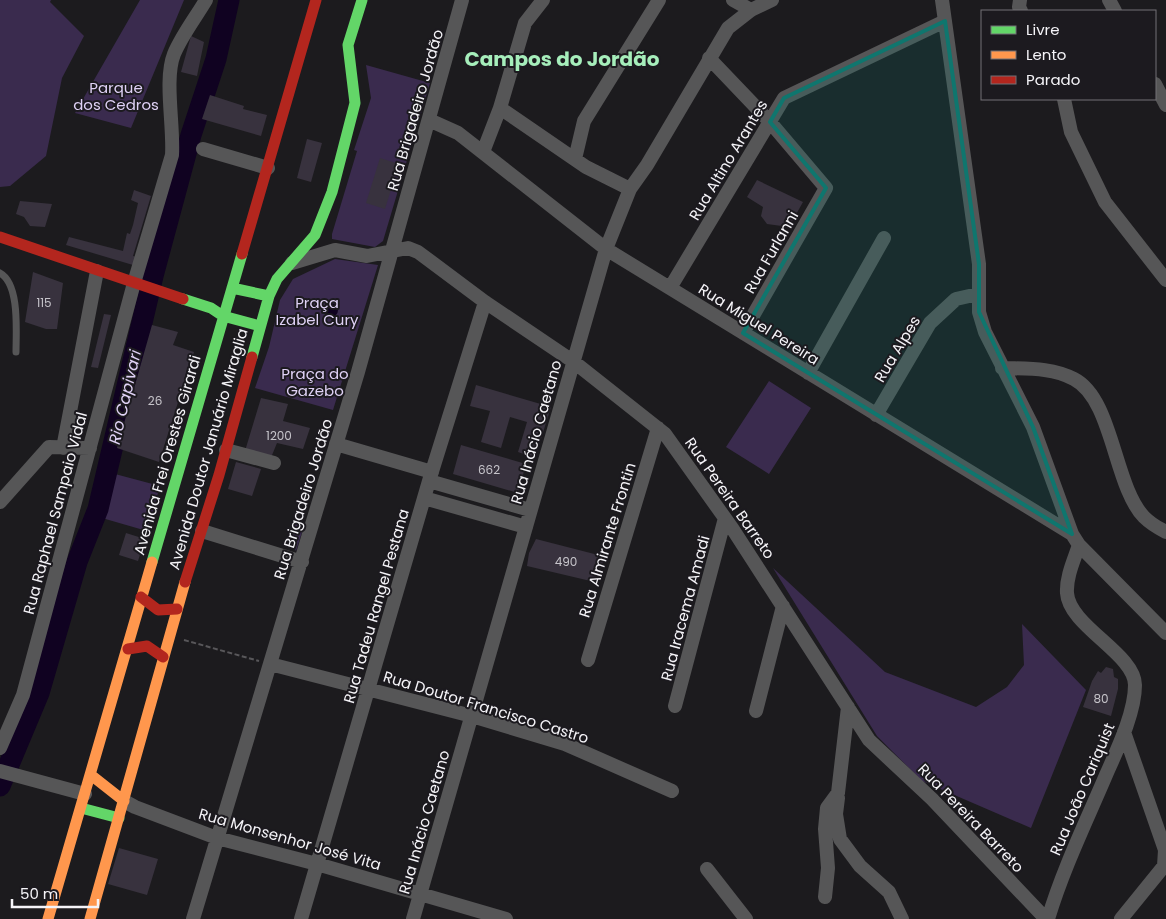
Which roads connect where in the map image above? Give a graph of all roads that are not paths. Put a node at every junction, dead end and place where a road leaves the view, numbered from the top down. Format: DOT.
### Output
graph roads {
  1 [pos="206,0"];
  2 [pos="301,0"];
  3 [pos="362,0"];
  4 [pos="462,0"];
  5 [pos="543,0"];
  6 [pos="659,0"];
  7 [pos="733,0"];
  8 [pos="772,0"];
  9 [pos="942,0"];
  10 [pos="316,2"];
  11 [pos="752,10"];
  12 [pos="945,21"];
  13 [pos="710,58"];
  14 [pos="1156,86"];
  15 [pos="1064,100"];
  16 [pos="1166,105"];
  17 [pos="500,108"];
  18 [pos="429,120"];
  19 [pos="770,122"];
  20 [pos="203,149"];
  21 [pos="483,152"];
  22 [pos="575,159"];
  23 [pos="268,168"];
  24 [pos="630,189"];
  25 [pos="0,237"];
  26 [pos="884,238"];
  27 [pos="606,249"];
  28 [pos="392,252"];
  29 [pos="289,264"];
  30 [pos="97,271"];
  31 [pos="0,273"];
  32 [pos="1166,280"];
  33 [pos="138,285"];
  34 [pos="232,288"];
  35 [pos="670,288"];
  36 [pos="978,294"];
  37 [pos="269,296"];
  38 [pos="485,302"];
  39 [pos="231,305"];
  40 [pos="211,308"];
  41 [pos="250,310"];
  42 [pos="264,313"];
  43 [pos="224,316"];
  44 [pos="260,326"];
  45 [pos="744,333"];
  46 [pos="16,352"];
  47 [pos="574,362"];
  48 [pos="1002,368"];
  49 [pos="808,373"];
  50 [pos="876,415"];
  51 [pos="658,428"];
  52 [pos="336,444"];
  53 [pos="63,448"];
  54 [pos="90,448"];
  55 [pos="226,450"];
  56 [pos="274,463"];
  57 [pos="431,476"];
  58 [pos="424,498"];
  59 [pos="0,502"];
  60 [pos="530,510"];
  61 [pos="725,518"];
  62 [pos="526,527"];
  63 [pos="202,531"];
  64 [pos="1166,532"];
  65 [pos="1075,540"];
  66 [pos="302,562"];
  67 [pos="141,597"];
  68 [pos="783,606"];
  69 [pos="177,608"];
  70 [pos="1166,633"];
  71 [pos="128,649"];
  72 [pos="164,657"];
  73 [pos="588,660"];
  74 [pos="270,664"];
  75 [pos="369,688"];
  76 [pos="675,706"];
  77 [pos="848,707"];
  78 [pos="756,711"];
  79 [pos="472,716"];
  80 [pos="1124,732"];
  81 [pos="0,748"];
  82 [pos="0,771"];
  83 [pos="91,775"];
  84 [pos="672,790"];
  85 [pos="838,793"];
  86 [pos="85,794"];
  87 [pos="124,801"];
  88 [pos="81,808"];
  89 [pos="119,818"];
  90 [pos="217,838"];
  91 [pos="318,864"];
  92 [pos="706,869"];
  93 [pos="420,893"];
  94 [pos="825,897"];
  95 [pos="48,919"];
  96 [pos="90,919"];
  97 [pos="192,919"];
  98 [pos="301,919"];
  99 [pos="413,919"];
  100 [pos="506,919"];
  101 [pos="746,919"];
  102 [pos="902,919"];
  103 [pos="1047,919"];
  104 [pos="1121,919"];
  1 -- 33 [label="street, Rua Raphael Sampaio Vidal"];
  2 -- 10 [label="street"];
  3 -- 29 [label="main road, Avenida Doutor Januário Miraglia"];
  4 -- 18 [label="street, Rua Brigadeiro Jordão"];
  5 -- 17 [label="street"];
  6 -- 22 [label="street"];
  7 -- 11 [label="street"];
  8 -- 11 [label="street, Rua Inácio Caetano"];
  9 -- 12 [label="street"];
  10 -- 23 [label="main road, Avenida Frei Orestes Girardi"];
  11 -- 13 [label="street, Rua Inácio Caetano"];
  12 -- 19 [label="street, Rua Altino Arantes"];
  12 -- 36 [label="street"];
  13 -- 19 [label="street"];
  13 -- 24 [label="street, Rua Inácio Caetano"];
  14 -- 16 [label="street"];
  15 -- 32 [label="street"];
  17 -- 21 [label="street"];
  17 -- 22 [label="street"];
  18 -- 21 [label="street, Rua Miguel Pereira"];
  18 -- 28 [label="street, Rua Brigadeiro Jordão"];
  19 -- 35 [label="street, Rua Altino Arantes"];
  19 -- 45 [label="street, Rua Furlanni"];
  20 -- 23 [label="street"];
  21 -- 27 [label="street, Rua Miguel Pereira"];
  22 -- 24 [label="street"];
  23 -- 34 [label="main road, Avenida Frei Orestes Girardi"];
  24 -- 27 [label="street, Rua Inácio Caetano"];
  25 -- 30 [label="main road"];
  26 -- 49 [label="street"];
  27 -- 35 [label="street, Rua Miguel Pereira"];
  27 -- 47 [label="street, Rua Inácio Caetano"];
  28 -- 29 [label="street, Rua Pereira Barreto"];
  28 -- 38 [label="street, Rua Pereira Barreto"];
  28 -- 52 [label="street, Rua Brigadeiro Jordão"];
  29 -- 37 [label="main road, Avenida Doutor Januário Miraglia"];
  30 -- 33 [label="main road"];
  30 -- 53 [label="street"];
  31 -- 46 [label="lane"];
  33 -- 40 [label="main road"];
  33 -- 54 [label="street, Rua Raphael Sampaio Vidal"];
  34 -- 37 [label="main road"];
  34 -- 39 [label="main road, Avenida Frei Orestes Girardi"];
  35 -- 45 [label="street, Rua Miguel Pereira"];
  36 -- 48 [label="street"];
  36 -- 50 [label="street, Rua Alpes"];
  37 -- 42 [label="main road, Avenida Doutor Januário Miraglia"];
  38 -- 47 [label="street, Rua Pereira Barreto"];
  38 -- 57 [label="street, Rua Tadeu Rangel Pestana"];
  39 -- 40 [label="main road"];
  39 -- 43 [label="main road, Avenida Frei Orestes Girardi"];
  40 -- 43 [label="main road"];
  41 -- 42 [label="main road"];
  42 -- 44 [label="main road, Avenida Doutor Januário Miraglia"];
  43 -- 44 [label="main road"];
  43 -- 67 [label="main road, Avenida Frei Orestes Girardi"];
  44 -- 55 [label="main road, Avenida Doutor Januário Miraglia"];
  45 -- 49 [label="street, Rua Miguel Pereira"];
  47 -- 51 [label="street, Rua Pereira Barreto"];
  47 -- 60 [label="street, Rua Inácio Caetano"];
  48 -- 64 [label="street"];
  48 -- 65 [label="street"];
  49 -- 50 [label="street, Rua Miguel Pereira"];
  50 -- 65 [label="street, Rua Miguel Pereira"];
  51 -- 61 [label="street, Rua Pereira Barreto"];
  51 -- 73 [label="street, Rua Almirante Frontin"];
  52 -- 57 [label="street"];
  52 -- 66 [label="street, Rua Brigadeiro Jordão"];
  53 -- 54 [label="street"];
  53 -- 59 [label="street"];
  54 -- 81 [label="street, Rua Raphael Sampaio Vidal"];
  55 -- 56 [label="street"];
  55 -- 63 [label="main road, Avenida Doutor Januário Miraglia"];
  57 -- 58 [label="street, Rua Tadeu Rangel Pestana"];
  57 -- 60 [label="street"];
  58 -- 62 [label="street"];
  58 -- 75 [label="street, Rua Tadeu Rangel Pestana"];
  60 -- 62 [label="street, Rua Inácio Caetano"];
  61 -- 68 [label="street, Rua Pereira Barreto"];
  61 -- 76 [label="street, Rua Iracema Amadi"];
  62 -- 79 [label="street, Rua Inácio Caetano"];
  63 -- 66 [label="street"];
  63 -- 69 [label="main road, Avenida Doutor Januário Miraglia"];
  65 -- 70 [label="street"];
  65 -- 80 [label="street, Rua João Cariquist"];
  66 -- 74 [label="street, Rua Brigadeiro Jordão"];
  67 -- 69 [label="main road"];
  67 -- 71 [label="main road, Avenida Frei Orestes Girardi"];
  68 -- 77 [label="street, Rua Pereira Barreto"];
  68 -- 78 [label="street"];
  69 -- 72 [label="main road, Avenida Doutor Januário Miraglia"];
  71 -- 72 [label="main road"];
  71 -- 83 [label="main road, Avenida Frei Orestes Girardi"];
  72 -- 87 [label="main road, Avenida Doutor Januário Miraglia"];
  74 -- 75 [label="street, Rua Doutor Francisco Castro"];
  74 -- 90 [label="street, Rua Brigadeiro Jordão"];
  75 -- 79 [label="street, Rua Doutor Francisco Castro"];
  75 -- 91 [label="street, Rua Tadeu Rangel Pestana"];
  77 -- 85 [label="street"];
  77 -- 103 [label="street, Rua Pereira Barreto"];
  79 -- 84 [label="street, Rua Doutor Francisco Castro"];
  79 -- 93 [label="street, Rua Inácio Caetano"];
  80 -- 103 [label="street, Rua João Cariquist"];
  80 -- 104 [label="street"];
  82 -- 86 [label="street"];
  83 -- 86 [label="main road, Avenida Frei Orestes Girardi"];
  83 -- 87 [label="main road"];
  85 -- 94 [label="street"];
  85 -- 102 [label="street"];
  86 -- 88 [label="main road, Avenida Frei Orestes Girardi"];
  87 -- 89 [label="main road, Avenida Doutor Januário Miraglia"];
  87 -- 90 [label="street, Rua Monsenhor José Vita"];
  88 -- 89 [label="main road"];
  88 -- 95 [label="main road, Avenida Frei Orestes Girardi"];
  89 -- 96 [label="main road, Avenida Doutor Januário Miraglia"];
  90 -- 91 [label="street, Rua Monsenhor José Vita"];
  90 -- 97 [label="street, Rua Brigadeiro Jordão"];
  91 -- 93 [label="street, Rua Monsenhor José Vita"];
  91 -- 98 [label="street, Rua Tadeu Rangel Pestana"];
  92 -- 101 [label="street"];
  93 -- 99 [label="street, Rua Inácio Caetano"];
  93 -- 100 [label="street, Rua Monsenhor José Vita"];
}
